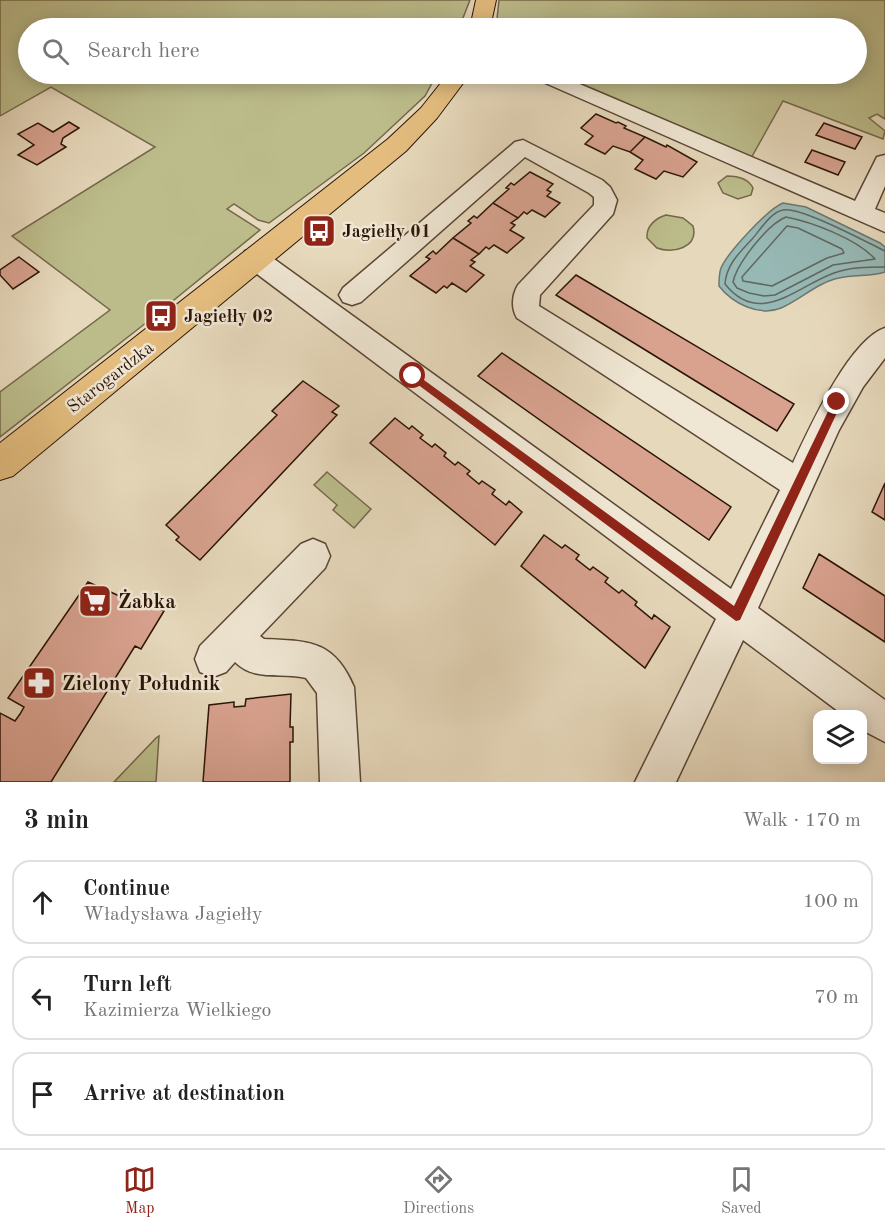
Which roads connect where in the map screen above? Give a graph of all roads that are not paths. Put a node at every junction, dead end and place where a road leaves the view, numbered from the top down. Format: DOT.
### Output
graph roads {
  1 [pos="486,0"];
  2 [pos="482,18"];
  3 [pos="451,84"];
  4 [pos="565,84"];
  5 [pos="885,162"];
  6 [pos="861,213"];
  7 [pos="885,223"];
  8 [pos="254,258"];
  9 [pos="352,295"];
  10 [pos="885,339"];
  11 [pos="0,464"];
  12 [pos="798,484"];
  13 [pos="313,556"];
  14 [pos="736,615"];
  15 [pos="885,723"];
  16 [pos="340,782"];
  17 [pos="655,782"];
  1 -- 2 [label="main road"];
  3 -- 8 [label="main road, Starogardzka"];
  4 -- 6 [label="street"];
  5 -- 6 [label="street"];
  6 -- 7 [label="street"];
  8 -- 11 [label="main road, Starogardzka"];
  8 -- 14 [label="street"];
  9 -- 12 [label="street"];
  10 -- 12 [label="street"];
  12 -- 14 [label="street"];
  13 -- 16 [label="street"];
  14 -- 15 [label="street"];
  14 -- 17 [label="street"];
}
